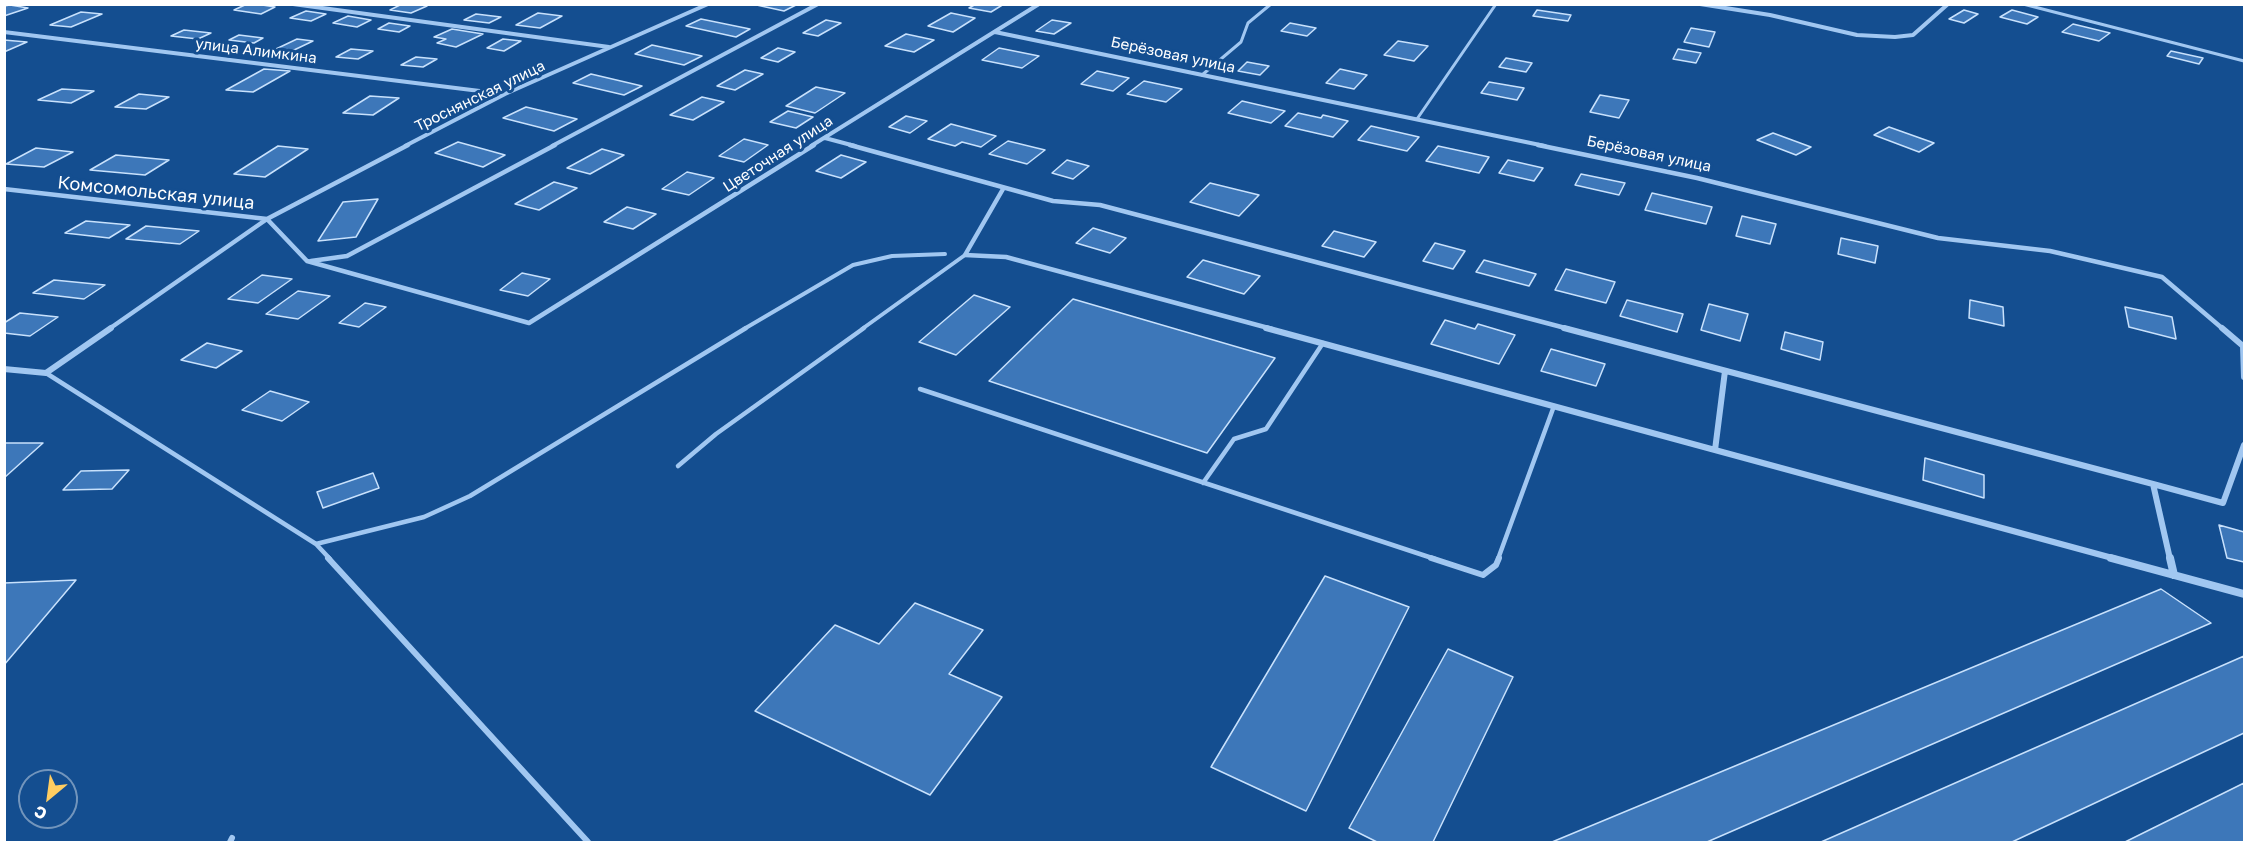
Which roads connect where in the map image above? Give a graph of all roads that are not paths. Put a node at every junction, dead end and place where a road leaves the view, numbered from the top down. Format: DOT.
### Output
graph roads {
  1 [pos="293,4"];
  2 [pos="818,4"];
  3 [pos="1039,4"];
  4 [pos="1271,4"];
  5 [pos="1496,4"];
  6 [pos="1700,4"];
  7 [pos="1948,4"];
  8 [pos="2023,4"];
  9 [pos="706,5"];
  10 [pos="4,32"];
  11 [pos="995,32"];
  12 [pos="609,47"];
  13 [pos="2244,61"];
  14 [pos="1202,75"];
  15 [pos="506,94"];
  16 [pos="1417,119"];
  17 [pos="825,138"];
  18 [pos="4,189"];
  19 [pos="1003,189"];
  20 [pos="267,219"];
  21 [pos="945,254"];
  22 [pos="965,255"];
  23 [pos="307,261"];
  24 [pos="1323,343"];
  25 [pos="4,369"];
  26 [pos="1725,371"];
  27 [pos="46,373"];
  28 [pos="2244,377"];
  29 [pos="920,389"];
  30 [pos="1554,406"];
  31 [pos="2244,445"];
  32 [pos="1715,450"];
  33 [pos="678,466"];
  34 [pos="1203,483"];
  35 [pos="2153,484"];
  36 [pos="316,544"];
  37 [pos="2174,575"];
  38 [pos="2244,594"];
  39 [pos="588,843"];
  1 -- 12 [label="street"];
  2 -- 23 [label="street"];
  3 -- 11 [label="street, Цветочная улица"];
  4 -- 14 [label="lane"];
  5 -- 16 [label="lane"];
  6 -- 7 [label="street"];
  8 -- 13 [label="lane"];
  9 -- 12 [label="street, Троснянская улица"];
  10 -- 15 [label="street, улица Алимкина"];
  11 -- 14 [label="street, Берёзовая улица"];
  11 -- 17 [label="street, Цветочная улица"];
  12 -- 15 [label="street, Троснянская улица"];
  14 -- 16 [label="street, Берёзовая улица"];
  15 -- 20 [label="street, Троснянская улица"];
  16 -- 28 [label="street, Берёзовая улица"];
  17 -- 19 [label="street"];
  17 -- 23 [label="street, Цветочная улица"];
  18 -- 20 [label="street, Комсомольская улица"];
  19 -- 22 [label="street"];
  19 -- 26 [label="street"];
  20 -- 23 [label="street, Комсомольская улица"];
  20 -- 27 [label="street, Троснянская улица"];
  21 -- 36 [label="lane"];
  22 -- 24 [label="street"];
  22 -- 33 [label="lane"];
  24 -- 30 [label="street"];
  24 -- 34 [label="lane"];
  25 -- 27 [label="street"];
  26 -- 32 [label="street"];
  26 -- 35 [label="street"];
  27 -- 36 [label="lane"];
  29 -- 34 [label="lane"];
  30 -- 32 [label="street"];
  30 -- 34 [label="lane"];
  31 -- 35 [label="street"];
  32 -- 37 [label="street"];
  35 -- 37 [label="street"];
  36 -- 39 [label="lane"];
  37 -- 38 [label="street"];
}
